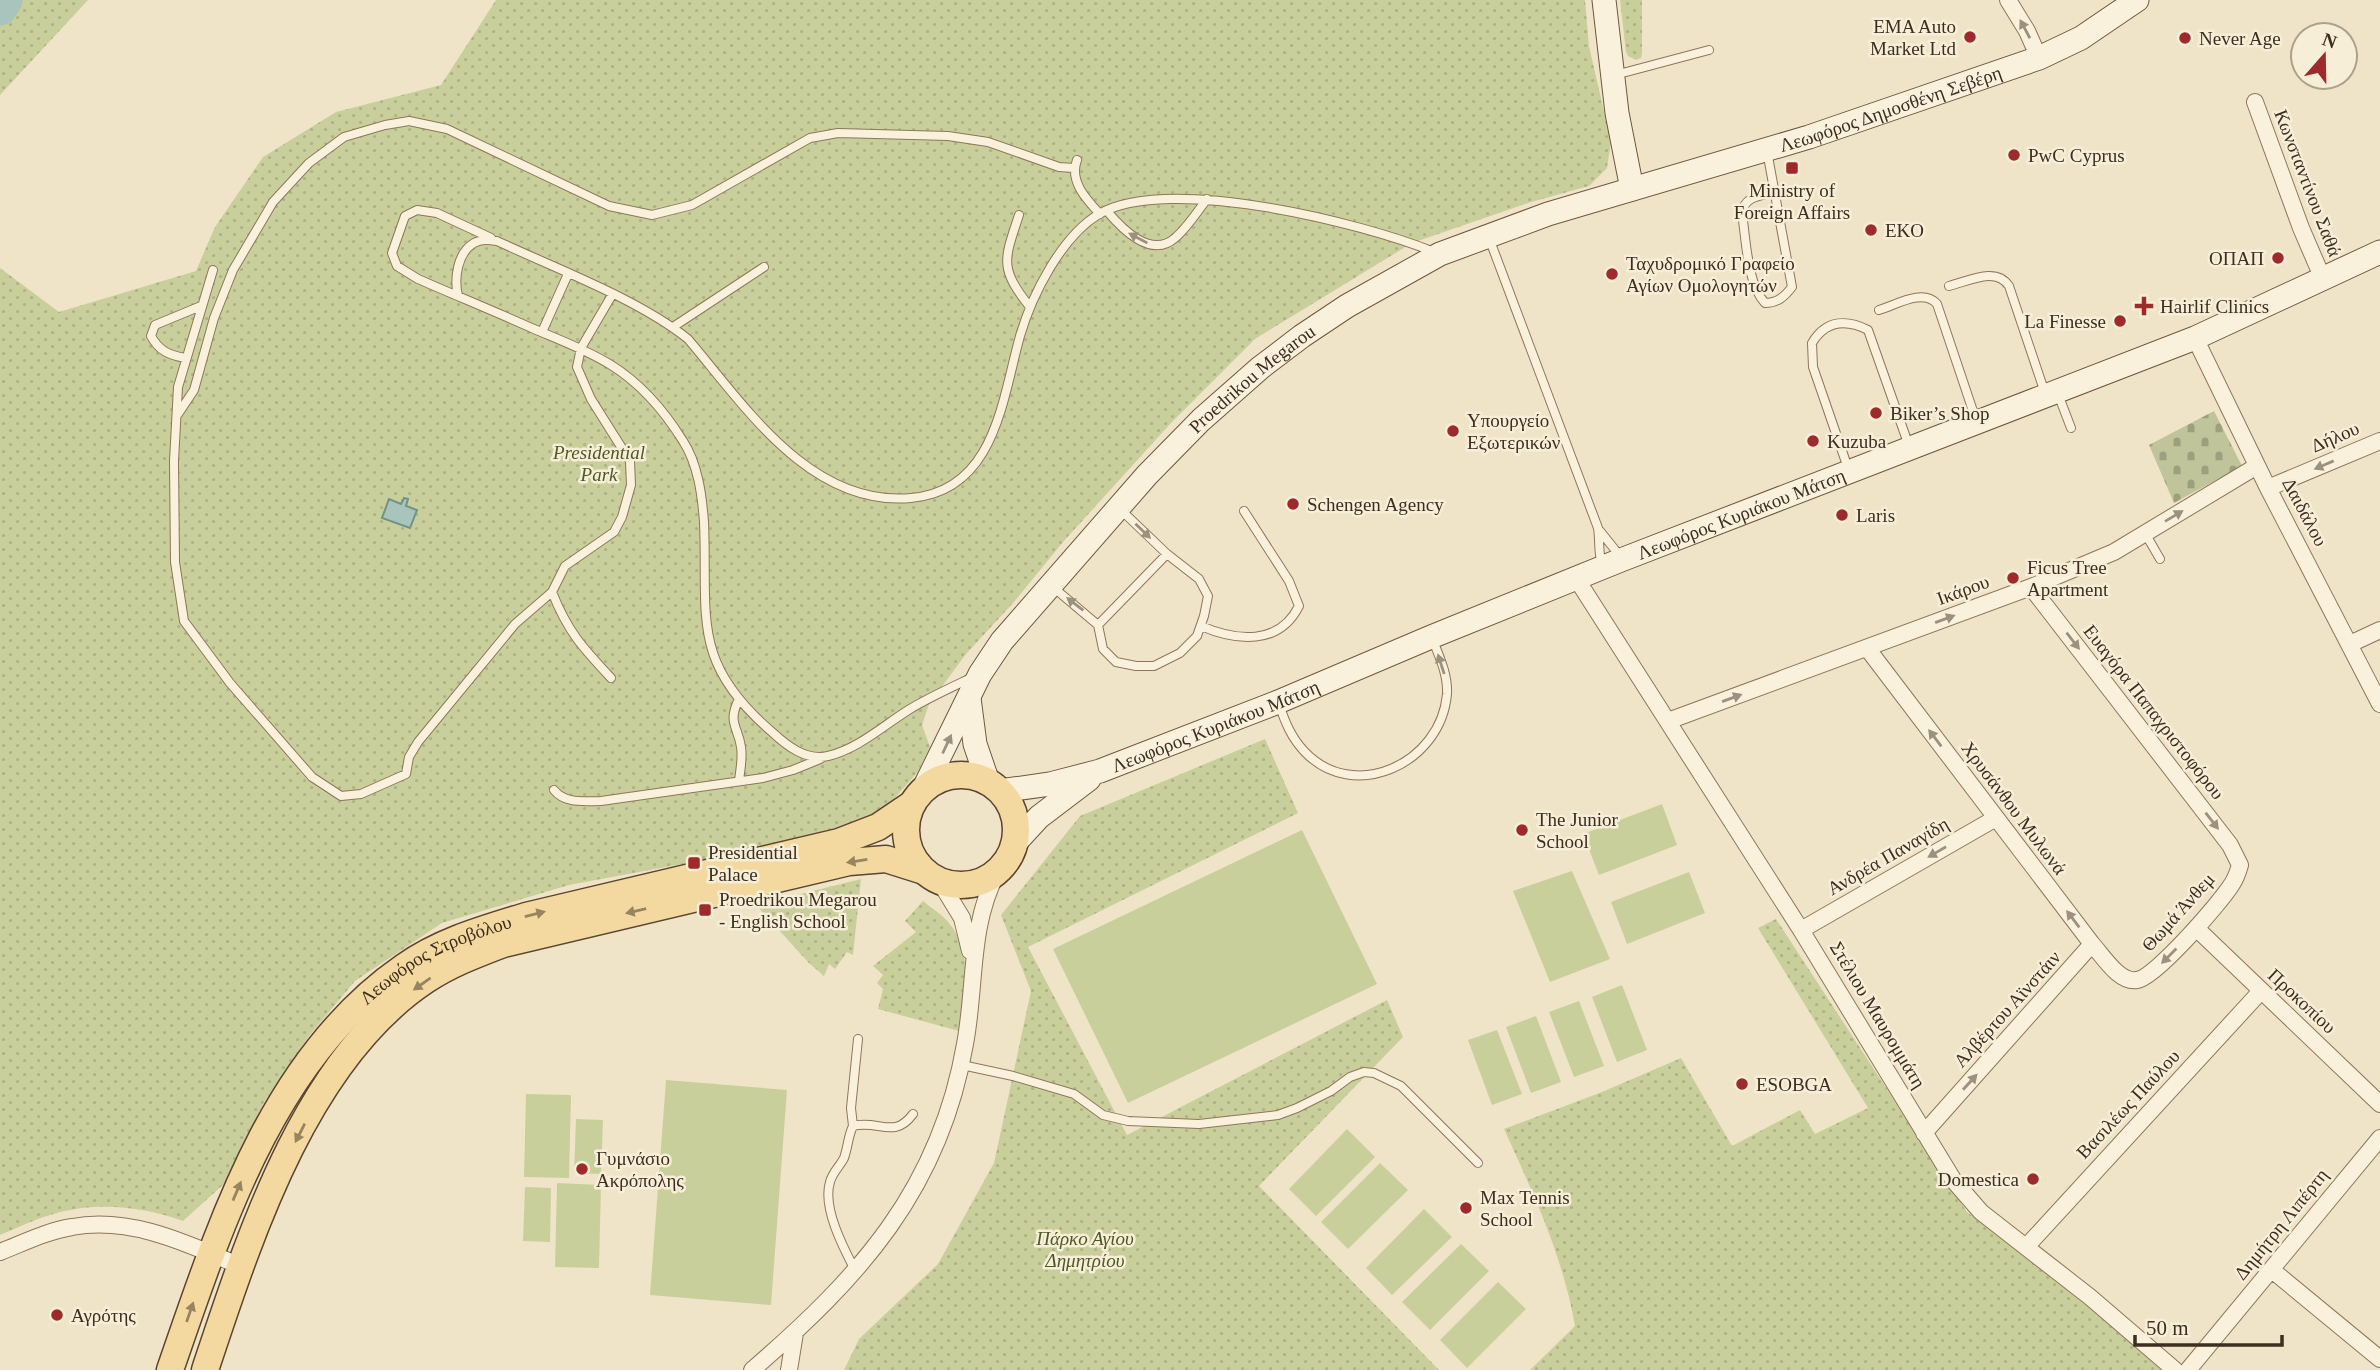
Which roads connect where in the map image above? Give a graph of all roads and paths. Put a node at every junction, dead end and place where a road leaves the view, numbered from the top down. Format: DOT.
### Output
graph roads {
  1 [pos="1604,0"];
  2 [pos="2008,0"];
  3 [pos="2137,0"];
  4 [pos="1709,50"];
  5 [pos="2039,58"];
  6 [pos="1612,76"];
  7 [pos="2255,102"];
  8 [pos="1767,149"];
  9 [pos="1632,189"];
  10 [pos="1774,192"];
  11 [pos="1207,200"];
  12 [pos="1103,212"];
  13 [pos="1019,215"];
  14 [pos="1488,235"];
  15 [pos="497,241"];
  16 [pos="2380,252"];
  17 [pos="1440,254"];
  18 [pos="764,267"];
  19 [pos="213,270"];
  20 [pos="568,274"];
  21 [pos="2323,279"];
  22 [pos="1949,286"];
  23 [pos="612,295"];
  24 [pos="458,296"];
  25 [pos="201,306"];
  26 [pos="1030,307"];
  27 [pos="1879,310"];
  28 [pos="673,327"];
  29 [pos="542,332"];
  30 [pos="2195,338"];
  31 [pos="581,348"];
  32 [pos="185,358"];
  33 [pos="2051,394"];
  34 [pos="176,416"];
  35 [pos="1977,423"];
  36 [pos="2071,428"];
  37 [pos="2380,441"];
  38 [pos="1910,449"];
  39 [pos="2258,466"];
  40 [pos="1850,472"];
  41 [pos="2269,488"];
  42 [pos="1118,508"];
  43 [pos="1244,511"];
  44 [pos="1598,528"];
  45 [pos="2145,533"];
  46 [pos="1167,554"];
  47 [pos="2160,559"];
  48 [pos="1612,564"];
  49 [pos="1576,579"];
  50 [pos="1051,586"];
  51 [pos="2031,587"];
  52 [pos="552,592"];
  53 [pos="1098,625"];
  54 [pos="1200,626"];
  55 [pos="2380,630"];
  56 [pos="1431,637"];
  57 [pos="2350,643"];
  58 [pos="1867,648"];
  59 [pos="980,674"];
  60 [pos="611,678"];
  61 [pos="969,698"];
  62 [pos="739,699"];
  63 [pos="1278,702"];
  64 [pos="2380,704"];
  65 [pos="1668,721"];
  66 [pos="829,755"];
  67 [pos="1100,771"];
  68 [pos="739,781"];
  69 [pos="994,786"];
  70 [pos="554,790"];
  71 [pos="918,797"];
  72 [pos="1996,818"];
  73 [pos="1016,842"];
  74 [pos="2240,864"];
  75 [pos="997,873"];
  76 [pos="932,876"];
  77 [pos="2196,928"];
  78 [pos="1801,930"];
  79 [pos="2092,944"];
  80 [pos="973,978"];
  81 [pos="2138,981"];
  82 [pos="2261,991"];
  83 [pos="858,1039"];
  84 [pos="962,1065"];
  85 [pos="2380,1104"];
  86 [pos="913,1114"];
  87 [pos="853,1126"];
  88 [pos="1924,1133"];
  89 [pos="2380,1138"];
  90 [pos="1478,1163"];
  91 [pos="2026,1247"];
  92 [pos="0,1252"];
  93 [pos="210,1253"];
  94 [pos="240,1266"];
  95 [pos="2272,1270"];
  96 [pos="856,1272"];
  97 [pos="795,1333"];
  98 [pos="2380,1359"];
  99 [pos="170,1370"];
  100 [pos="205,1370"];
  101 [pos="752,1370"];
  102 [pos="789,1370"];
  103 [pos="2175,1370"];
  104 [pos="2188,1370"];
  1 -- 6 [label="main road"];
  5 -- 2 [label="street, one-way"];
  3 -- 5 [label="main road, Λεωφόρος Δημοσθένη Σεβέρη"];
  4 -- 6 [label="lane"];
  5 -- 8 [label="main road, Λεωφόρος Δημοσθένη Σεβέρη"];
  6 -- 9 [label="main road"];
  7 -- 21 [label="street, Κωνσταντίνου Σαθά"];
  8 -- 9 [label="main road, Λεωφόρος Δημοσθένη Σεβέρη"];
  8 -- 10 [label="lane"];
  9 -- 14 [label="main road, Proedrikou Megarou"];
  10 -- 10 [label="lane"];
  11 -- 12 [label="lane"];
  11 -- 12 [label="lane, one-way"];
  11 -- 17 [label="lane"];
  12 -- 26 [label="lane"];
  12 -- 34 [label="lane"];
  13 -- 26 [label="lane"];
  14 -- 17 [label="main road, Proedrikou Megarou"];
  14 -- 44 [label="lane"];
  15 -- 20 [label="lane"];
  15 -- 24 [label="lane"];
  15 -- 24 [label="lane"];
  16 -- 21 [label="main road, Λεωφόρος Κυριάκου Μάτση"];
  17 -- 42 [label="main road, Proedrikou Megarou"];
  18 -- 28 [label="lane"];
  19 -- 25 [label="lane"];
  20 -- 23 [label="lane"];
  20 -- 29 [label="lane"];
  21 -- 30 [label="main road, Λεωφόρος Κυριάκου Μάτση"];
  22 -- 33 [label="lane"];
  23 -- 28 [label="lane"];
  23 -- 31 [label="lane"];
  24 -- 29 [label="lane"];
  25 -- 32 [label="lane"];
  25 -- 32 [label="lane"];
  26 -- 28 [label="lane"];
  27 -- 35 [label="lane"];
  29 -- 31 [label="lane"];
  30 -- 33 [label="main road, Λεωφόρος Κυριάκου Μάτση"];
  30 -- 39 [label="street, Δαιδάλου"];
  31 -- 52 [label="lane"];
  31 -- 62 [label="lane"];
  32 -- 34 [label="lane"];
  33 -- 35 [label="main road, Λεωφόρος Κυριάκου Μάτση"];
  33 -- 36 [label="lane"];
  34 -- 52 [label="lane"];
  35 -- 38 [label="main road, Λεωφόρος Κυριάκου Μάτση"];
  37 -- 41 [label="street, Δήλου, one-way"];
  38 -- 40 [label="main road, Λεωφόρος Κυριάκου Μάτση"];
  38 -- 40 [label="lane"];
  39 -- 41 [label="street, Δαιδάλου"];
  45 -- 39 [label="street, Ικάρου, one-way"];
  40 -- 48 [label="main road, Λεωφόρος Κυριάκου Μάτση"];
  41 -- 57 [label="street, Δαιδάλου"];
  42 -- 46 [label="lane, one-way"];
  42 -- 50 [label="main road, Proedrikou Megarou"];
  43 -- 54 [label="lane"];
  44 -- 48 [label="lane"];
  44 -- 48 [label="lane"];
  45 -- 47 [label="lane"];
  45 -- 51 [label="street, Ικάρου"];
  46 -- 53 [label="lane"];
  46 -- 54 [label="lane"];
  48 -- 49 [label="main road, Λεωφόρος Κυριάκου Μάτση"];
  49 -- 56 [label="main road, Λεωφόρος Κυριάκου Μάτση"];
  49 -- 65 [label="street, Στέλιου Μαυρομμάτη"];
  53 -- 50 [label="lane, one-way"];
  50 -- 59 [label="main road, Proedrikou Megarou"];
  58 -- 51 [label="street, Ικάρου, one-way"];
  51 -- 74 [label="street, Ευαγόρα Παπαχριστοφόρου, one-way"];
  52 -- 60 [label="lane"];
  53 -- 54 [label="lane"];
  55 -- 57 [label="street"];
  56 -- 63 [label="main road, Λεωφόρος Κυριάκου Μάτση"];
  63 -- 56 [label="lane, one-way"];
  57 -- 64 [label="street, Δαιδάλου"];
  65 -- 58 [label="street, Ικάρου, one-way"];
  72 -- 58 [label="street, Χρυσάνθου Μυλωνά, one-way"];
  59 -- 61 [label="main road, Proedrikou Megarou"];
  59 -- 66 [label="lane"];
  61 -- 69 [label="main road"];
  71 -- 61 [label="main road, Proedrikou Megarou, one-way"];
  62 -- 66 [label="lane"];
  62 -- 68 [label="lane"];
  63 -- 67 [label="main road, Λεωφόρος Κυριάκου Μάτση"];
  65 -- 78 [label="street, Στέλιου Μαυρομμάτη"];
  66 -- 68 [label="lane"];
  67 -- 69 [label="main road, Λεωφόρος Κυριάκου Μάτση"];
  67 -- 73 [label="main road, Λεωφόρος Κυριάκου Μάτση"];
  68 -- 70 [label="lane"];
  69 -- 71 [label="main road"];
  69 -- 73 [label="main road"];
  71 -- 76 [label="main road"];
  93 -- 71 [label="main road, Λεωφόρος Στροβόλου, one-way"];
  72 -- 78 [label="street, Ανδρέα Παναγίδη, one-way"];
  79 -- 72 [label="street, Χρυσάνθου Μυλωνά, one-way"];
  73 -- 75 [label="main road"];
  74 -- 77 [label="street, Θωμά Άνθεμ"];
  75 -- 76 [label="main road"];
  75 -- 80 [label="street"];
  76 -- 80 [label="street"];
  76 -- 94 [label="main road, Λεωφόρος Στροβόλου, one-way"];
  77 -- 81 [label="street, Θωμά Άνθεμ, one-way"];
  77 -- 82 [label="street, Προκοπίου"];
  78 -- 88 [label="street, Στέλιου Μαυρομμάτη"];
  79 -- 81 [label="street, Χρυσάνθου Μυλωνά"];
  88 -- 79 [label="street, Αλβέρτου Αϊνστάιν, one-way"];
  80 -- 84 [label="street"];
  82 -- 85 [label="street, Προκοπίου"];
  82 -- 91 [label="street, Βασιλέως Παύλου"];
  83 -- 87 [label="lane"];
  84 -- 90 [label="lane"];
  84 -- 96 [label="street"];
  86 -- 87 [label="lane"];
  87 -- 96 [label="lane"];
  88 -- 91 [label="street, Στέλιου Μαυρομμάτη"];
  89 -- 95 [label="street, Δημήτρη Λιπέρτη"];
  91 -- 103 [label="street, Στέλιου Μαυρομμάτη"];
  92 -- 93 [label="street"];
  93 -- 94 [label="street"];
  99 -- 93 [label="main road, Λεωφόρος Στροβόλου, one-way"];
  94 -- 100 [label="main road, Λεωφόρος Στροβόλου"];
  95 -- 98 [label="street"];
  95 -- 104 [label="street, Δημήτρη Λιπέρτη"];
  96 -- 97 [label="street"];
  97 -- 101 [label="street"];
  97 -- 102 [label="street"];
}
